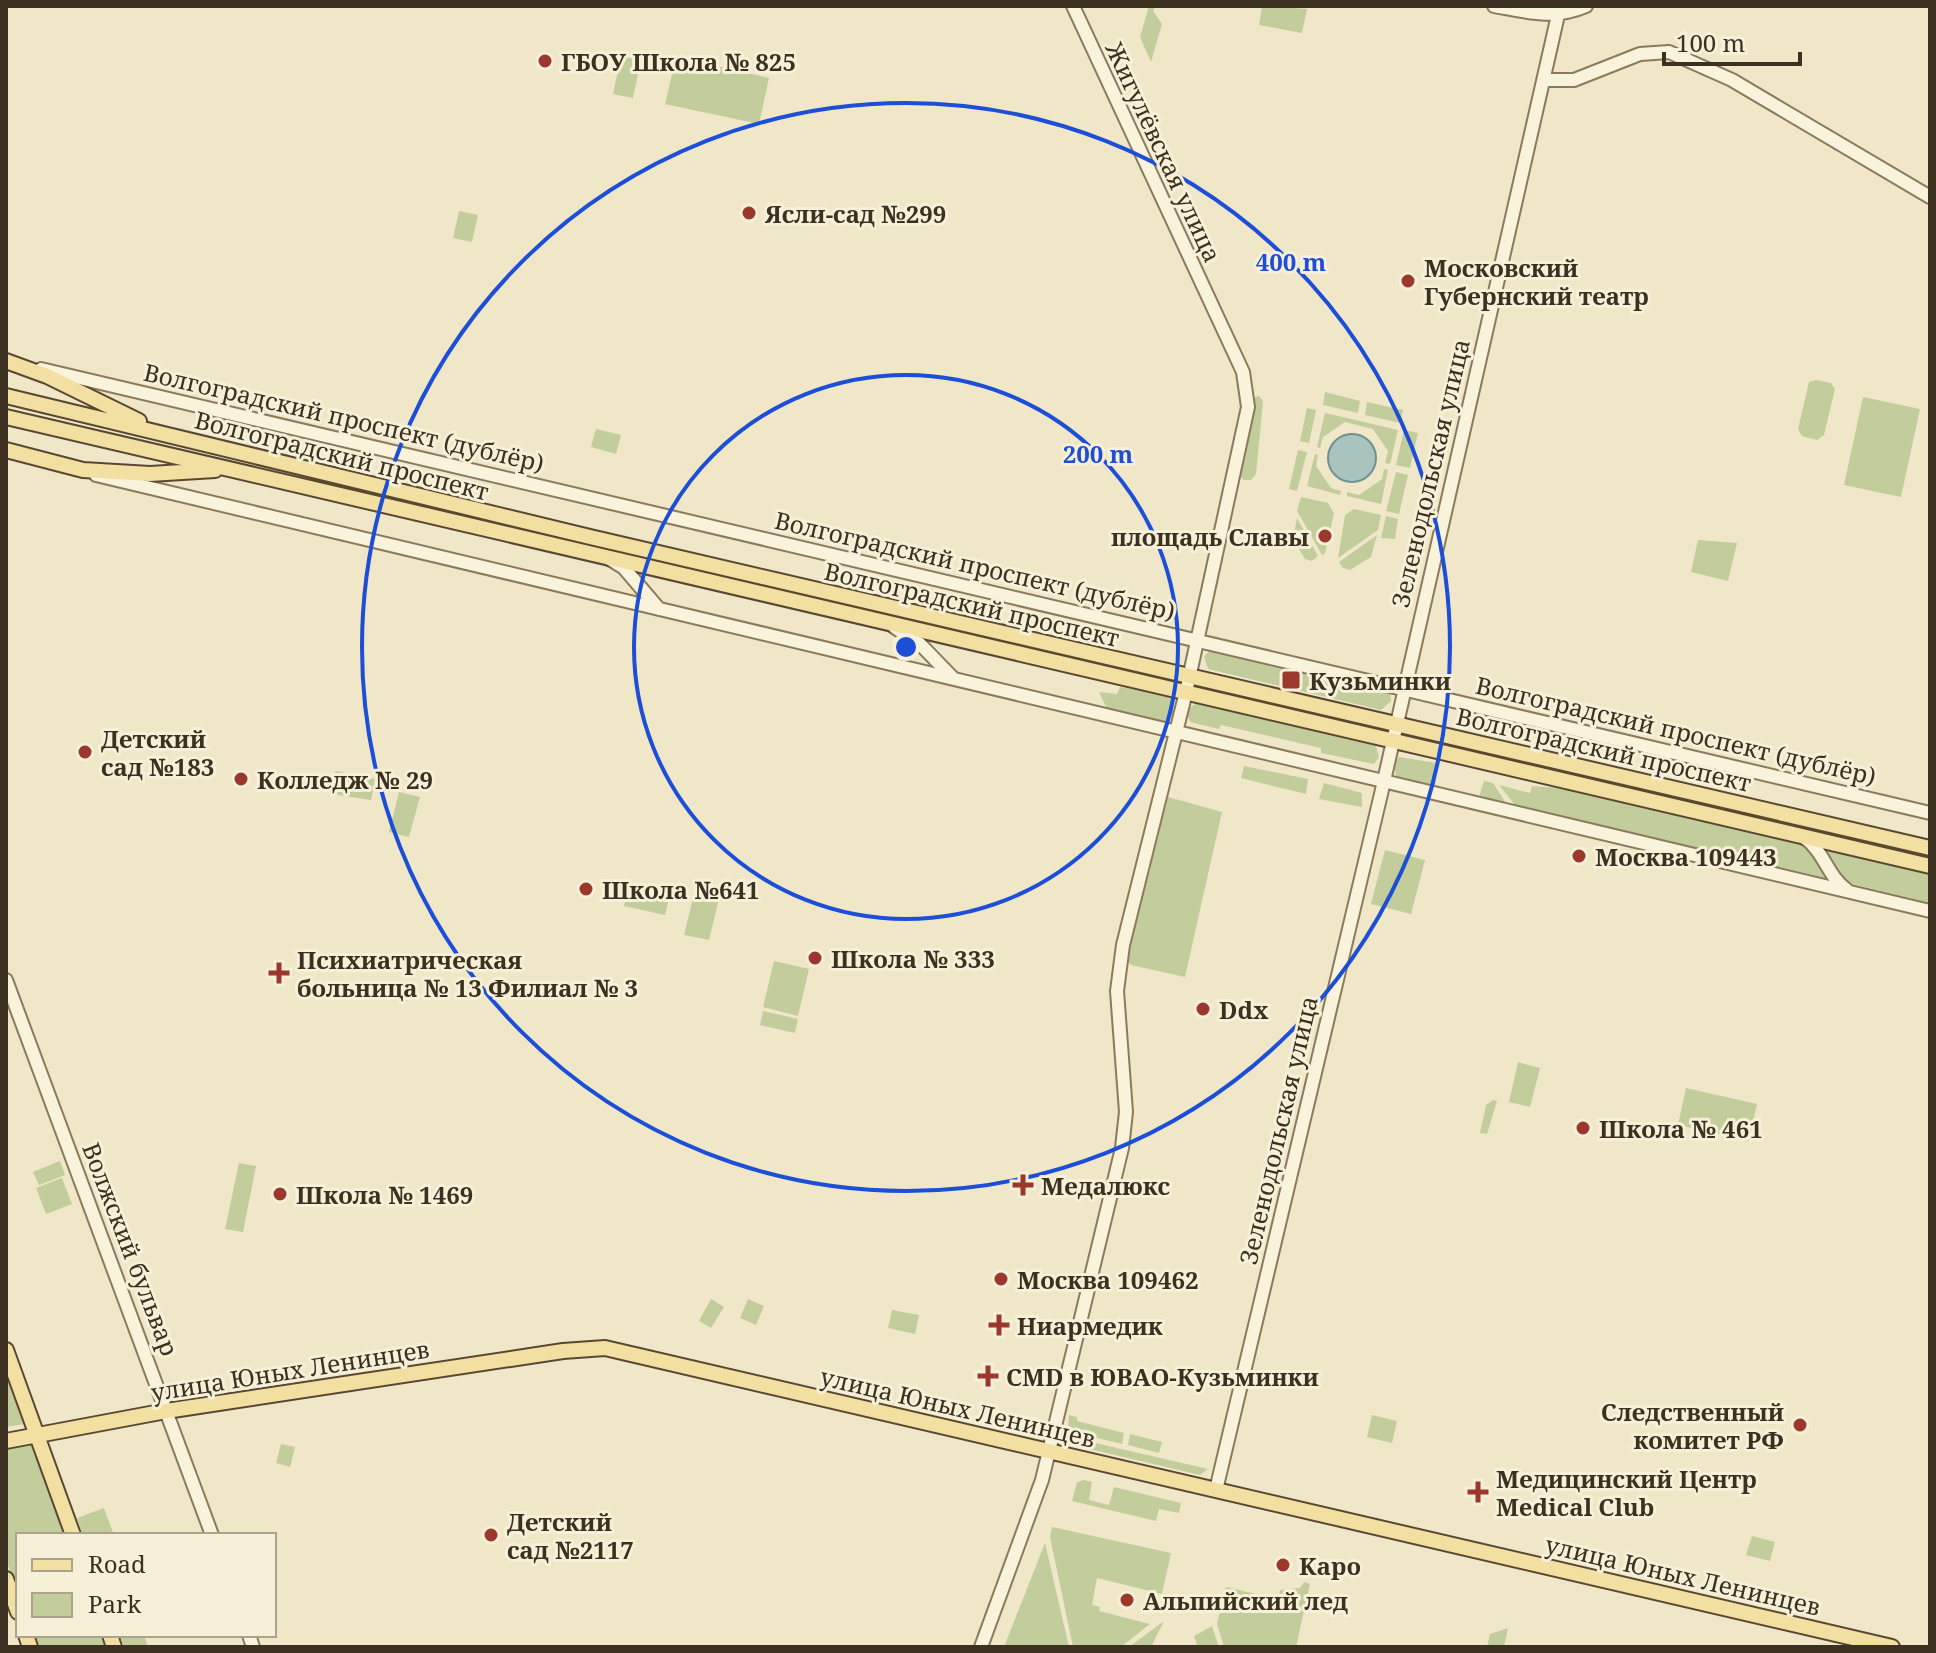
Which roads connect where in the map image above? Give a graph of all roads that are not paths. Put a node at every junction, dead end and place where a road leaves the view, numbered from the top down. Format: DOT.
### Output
graph roads {
  1 [pos="1073,6"];
  2 [pos="1494,6"];
  3 [pos="1586,6"];
  4 [pos="1558,15"];
  5 [pos="1545,80"];
  6 [pos="1930,197"];
  7 [pos="8,362"];
  8 [pos="6,396"];
  9 [pos="6,417"];
  10 [pos="172,436"];
  11 [pos="6,450"];
  12 [pos="231,469"];
  13 [pos="83,470"];
  14 [pos="609,558"];
  15 [pos="661,610"];
  16 [pos="884,622"];
  17 [pos="1198,639"];
  18 [pos="959,682"];
  19 [pos="1188,685"];
  20 [pos="1405,688"];
  21 [pos="1176,731"];
  22 [pos="1395,731"];
  23 [pos="1384,780"];
  24 [pos="1927,814"];
  25 [pos="1800,836"];
  26 [pos="1930,848"];
  27 [pos="1930,866"];
  28 [pos="1850,892"];
  29 [pos="1930,911"];
  30 [pos="6,980"];
  31 [pos="6,1350"];
  32 [pos="166,1411"];
  33 [pos="37,1435"];
  34 [pos="6,1441"];
  35 [pos="1049,1451"];
  36 [pos="1216,1490"];
  37 [pos="72,1533"];
  38 [pos="211,1533"];
  39 [pos="6,1579"];
  40 [pos="16,1606"];
  41 [pos="981,1647"];
  42 [pos="1892,1647"];
  1 -- 17 [label="street, Жигулёвская улица"];
  2 -- 4 [label="street"];
  3 -- 4 [label="street"];
  4 -- 5 [label="street, Зеленодольская улица"];
  5 -- 6 [label="street"];
  5 -- 20 [label="street, Зеленодольская улица"];
  7 -- 10 [label="main road, Волгоградский проспект (дублёр)"];
  7 -- 17 [label="street, Волгоградский проспект (дублёр)"];
  8 -- 10 [label="main road, Волгоградский проспект"];
  9 -- 12 [label="main road, Волгоградский проспект"];
  10 -- 19 [label="main road, Волгоградский проспект"];
  11 -- 13 [label="main road"];
  12 -- 13 [label="main road"];
  12 -- 14 [label="main road, Волгоградский проспект"];
  13 -- 15 [label="street"];
  14 -- 15 [label="street"];
  14 -- 16 [label="main road, Волгоградский проспект"];
  15 -- 18 [label="street"];
  16 -- 18 [label="street"];
  16 -- 19 [label="main road, Волгоградский проспект"];
  17 -- 19 [label="street, Жигулёвская улица"];
  17 -- 20 [label="street, Волгоградский проспект (дублёр)"];
  18 -- 21 [label="street"];
  19 -- 21 [label="street, Жигулёвская улица"];
  19 -- 22 [label="main road, Волгоградский проспект"];
  20 -- 22 [label="street, Зеленодольская улица"];
  20 -- 24 [label="street, Волгоградский проспект (дублёр)"];
  21 -- 23 [label="street"];
  21 -- 35 [label="street, Жигулёвская улица"];
  22 -- 23 [label="street, Зеленодольская улица"];
  22 -- 25 [label="main road, Волгоградский проспект"];
  22 -- 26 [label="main road, Волгоградский проспект"];
  23 -- 28 [label="street"];
  23 -- 36 [label="street, Зеленодольская улица"];
  25 -- 27 [label="main road, Волгоградский проспект"];
  25 -- 28 [label="street"];
  28 -- 29 [label="street"];
  30 -- 32 [label="street, Волжский бульвар"];
  31 -- 33 [label="main road"];
  32 -- 33 [label="main road, улица Юных Ленинцев"];
  32 -- 35 [label="main road, улица Юных Ленинцев"];
  32 -- 38 [label="street, Волжский бульвар"];
  33 -- 34 [label="main road, улица Юных Ленинцев"];
  33 -- 37 [label="main road"];
  35 -- 36 [label="main road, улица Юных Ленинцев"];
  35 -- 41 [label="street, Жигулёвская улица"];
  36 -- 42 [label="main road, улица Юных Ленинцев"];
  39 -- 40 [label="main road"];
}
